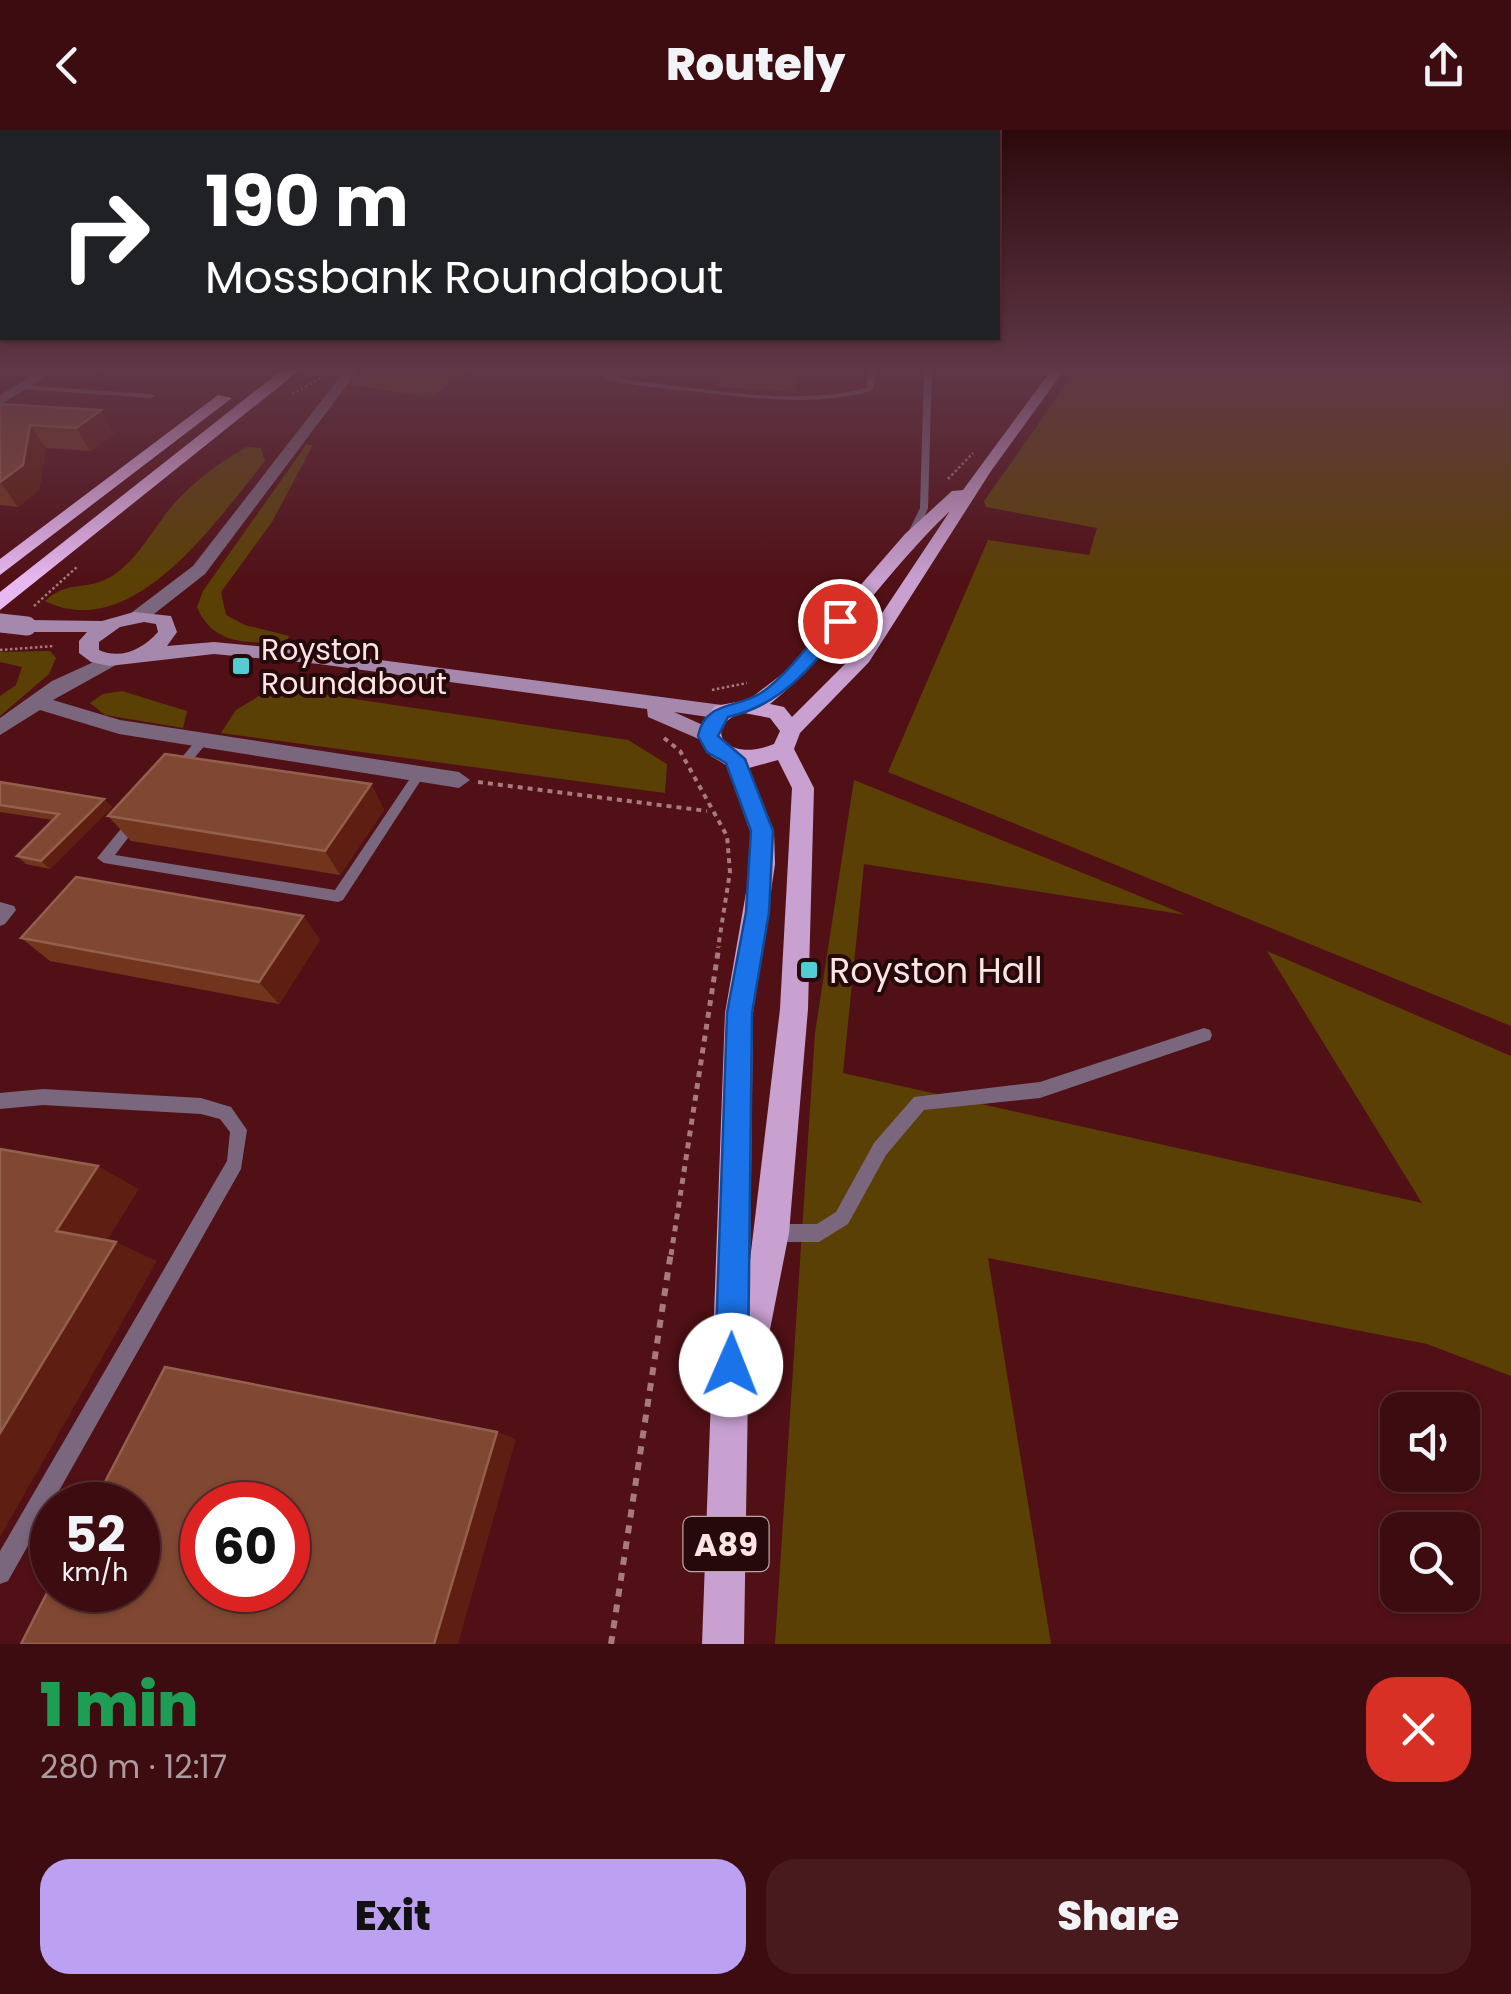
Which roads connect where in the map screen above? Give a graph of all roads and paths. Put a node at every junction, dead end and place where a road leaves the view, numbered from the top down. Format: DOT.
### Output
graph roads {
  1 [pos="170,440"];
  2 [pos="204,440"];
  3 [pos="301,440"];
  4 [pos="927,440"];
  5 [pos="1007,440"];
  6 [pos="978,448"];
  7 [pos="984,470"];
  8 [pos="926,490"];
  9 [pos="911,538"];
  10 [pos="0,570"];
  11 [pos="182,586"];
  12 [pos="0,602"];
  13 [pos="138,616"];
  14 [pos="0,623"];
  15 [pos="166,626"];
  16 [pos="106,627"];
  17 [pos="56,628"];
  18 [pos="214,648"];
  19 [pos="96,652"];
  20 [pos="143,654"];
  21 [pos="753,682"];
  22 [pos="708,691"];
  23 [pos="38,702"];
  24 [pos="637,703"];
  25 [pos="755,705"];
  26 [pos="722,712"];
  27 [pos="0,728"];
  28 [pos="658,733"];
  29 [pos="708,736"];
  30 [pos="787,739"];
  31 [pos="202,741"];
  32 [pos="735,759"];
  33 [pos="419,774"];
  34 [pos="459,780"];
  35 [pos="165,785"];
  36 [pos="709,811"];
  37 [pos="141,814"];
  38 [pos="0,908"];
  39 [pos="0,920"];
  40 [pos="1204,1035"];
  41 [pos="0,1100"];
  42 [pos="772,1234"];
  43 [pos="730,1444"];
  44 [pos="0,1573"];
  45 [pos="611,1644"];
  46 [pos="723,1644"];
  1 -- 10 [label="highway"];
  2 -- 12 [label="highway"];
  3 -- 11 [label="street"];
  4 -- 8 [label="lane"];
  5 -- 7 [label="main road"];
  6 -- 8 [label="path"];
  7 -- 9 [label="main road"];
  7 -- 30 [label="main road"];
  8 -- 9 [label="lane"];
  9 -- 25 [label="main road"];
  11 -- 13 [label="street"];
  11 -- 15 [label="street"];
  13 -- 15 [label="street"];
  13 -- 16 [label="street"];
  14 -- 17 [label="street, bridge"];
  15 -- 18 [label="street"];
  15 -- 20 [label="street"];
  16 -- 17 [label="street"];
  16 -- 19 [label="street"];
  17 -- 19 [label="street"];
  18 -- 20 [label="street"];
  18 -- 24 [label="street"];
  19 -- 20 [label="street"];
  19 -- 23 [label="street"];
  21 -- 22 [label="path"];
  23 -- 27 [label="street"];
  23 -- 31 [label="street"];
  24 -- 26 [label="street"];
  24 -- 29 [label="street"];
  25 -- 26 [label="main road"];
  25 -- 30 [label="main road"];
  26 -- 29 [label="main road"];
  28 -- 36 [label="path"];
  29 -- 32 [label="main road, A89"];
  30 -- 32 [label="main road"];
  30 -- 42 [label="main road, A89"];
  31 -- 33 [label="street"];
  31 -- 35 [label="lane"];
  32 -- 43 [label="main road, A89"];
  33 -- 34 [label="street"];
  33 -- 37 [label="lane"];
  34 -- 36 [label="path"];
  36 -- 45 [label="path"];
  38 -- 39 [label="lane"];
  40 -- 42 [label="lane"];
  41 -- 44 [label="lane"];
  42 -- 43 [label="main road, A89"];
  43 -- 46 [label="main road, A89"];
}
